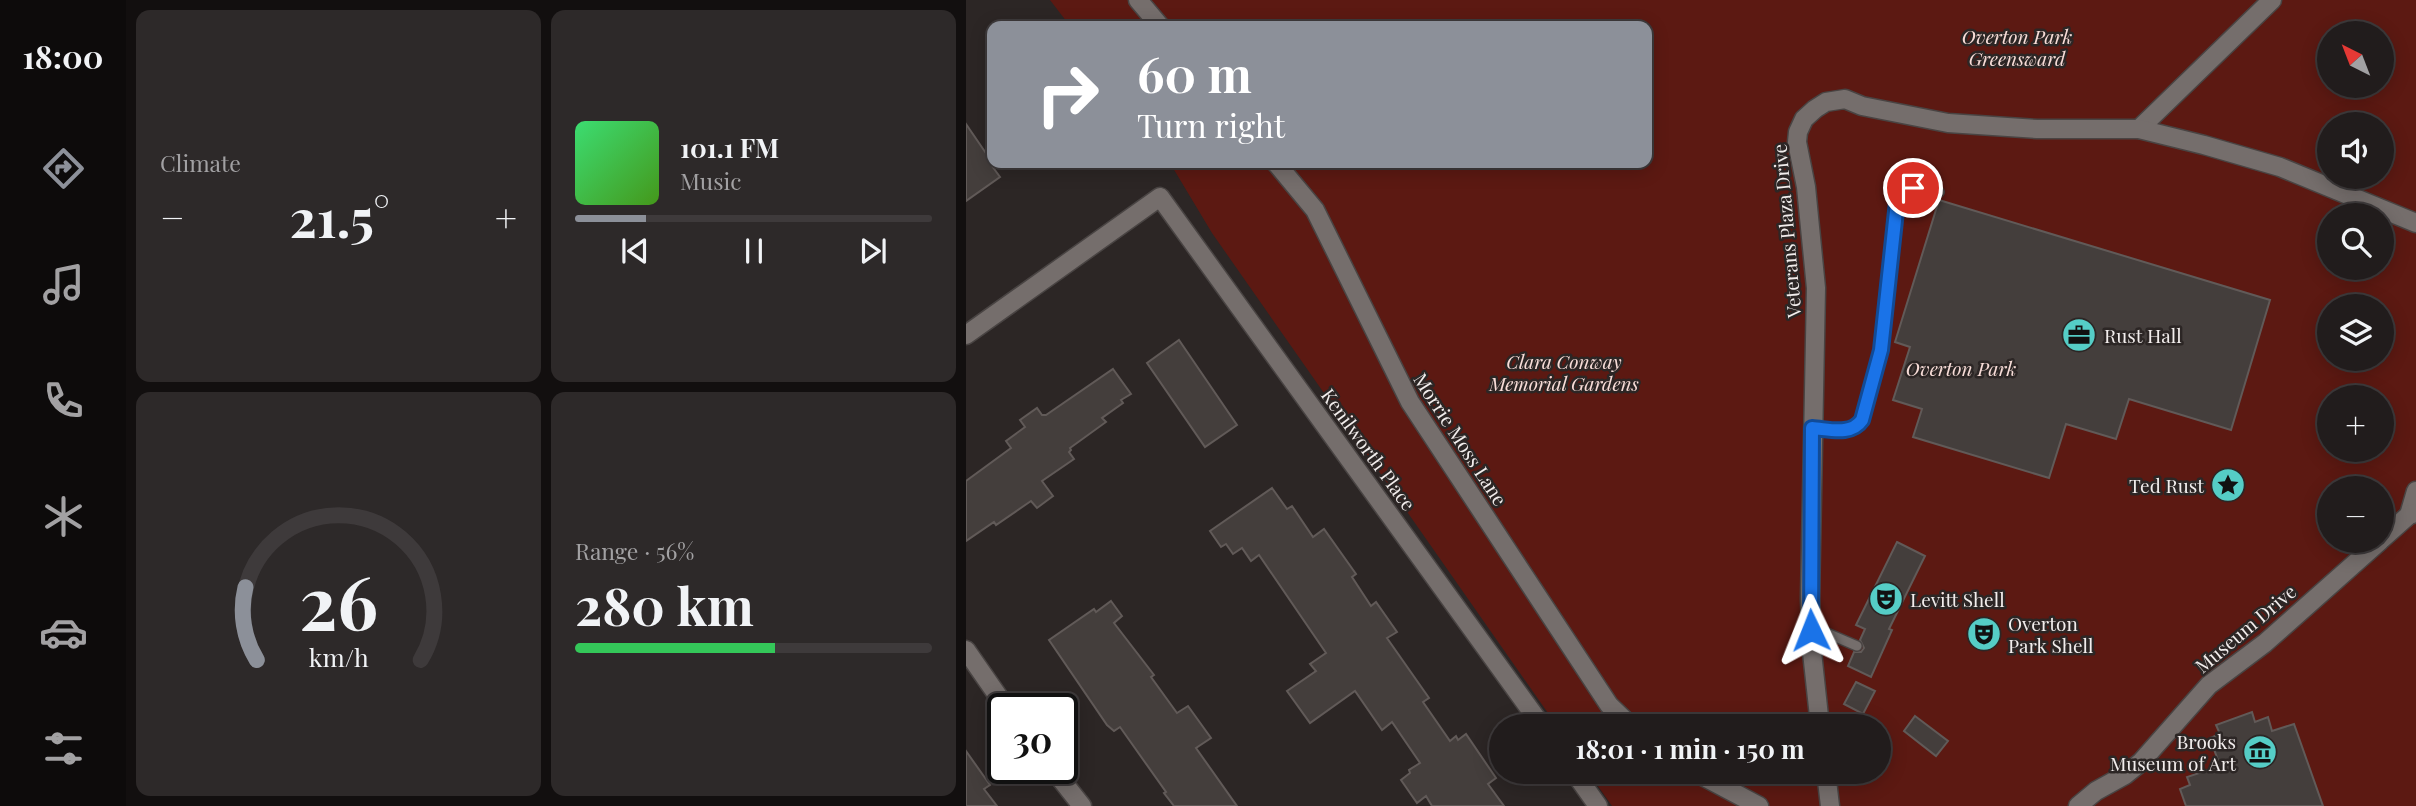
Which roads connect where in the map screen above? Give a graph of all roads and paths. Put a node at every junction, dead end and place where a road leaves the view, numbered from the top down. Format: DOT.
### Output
graph roads {
  1 [pos="2272,0"];
  2 [pos="1139,1"];
  3 [pos="1156,21"];
  4 [pos="2139,130"];
  5 [pos="1280,168"];
  6 [pos="1939,192"];
  7 [pos="2416,223"];
  8 [pos="966,335"];
  9 [pos="1812,428"];
  10 [pos="2416,492"];
  11 [pos="2413,514"];
  12 [pos="2394,529"];
  13 [pos="2366,553"];
  14 [pos="1811,630"];
  15 [pos="1857,646"];
  16 [pos="966,650"];
  17 [pos="996,693"];
  18 [pos="1533,714"];
  19 [pos="1618,714"];
  20 [pos="1819,714"];
  21 [pos="1065,784"];
  22 [pos="1582,784"];
  23 [pos="1718,784"];
  24 [pos="1827,784"];
  25 [pos="1082,806"];
  26 [pos="1598,806"];
  27 [pos="1759,806"];
  28 [pos="1830,806"];
  29 [pos="2078,806"];
  1 -- 4 [label="street"];
  2 -- 3 [label="street"];
  4 -- 7 [label="street, Veterans Plaza Drive"];
  4 -- 9 [label="street, Veterans Plaza Drive"];
  5 -- 19 [label="street, Morrie Moss Lane"];
  6 -- 9 [label="lane"];
  8 -- 18 [label="street, Kenilworth Place"];
  9 -- 14 [label="street, Veterans Plaza Drive"];
  10 -- 11 [label="street"];
  11 -- 12 [label="street, Museum Drive"];
  13 -- 29 [label="street, Museum Drive"];
  14 -- 15 [label="lane"];
  14 -- 20 [label="street, Veterans Plaza Drive"];
  16 -- 17 [label="street"];
  21 -- 25 [label="street"];
  22 -- 26 [label="street"];
  23 -- 27 [label="street"];
  24 -- 28 [label="street"];
}
